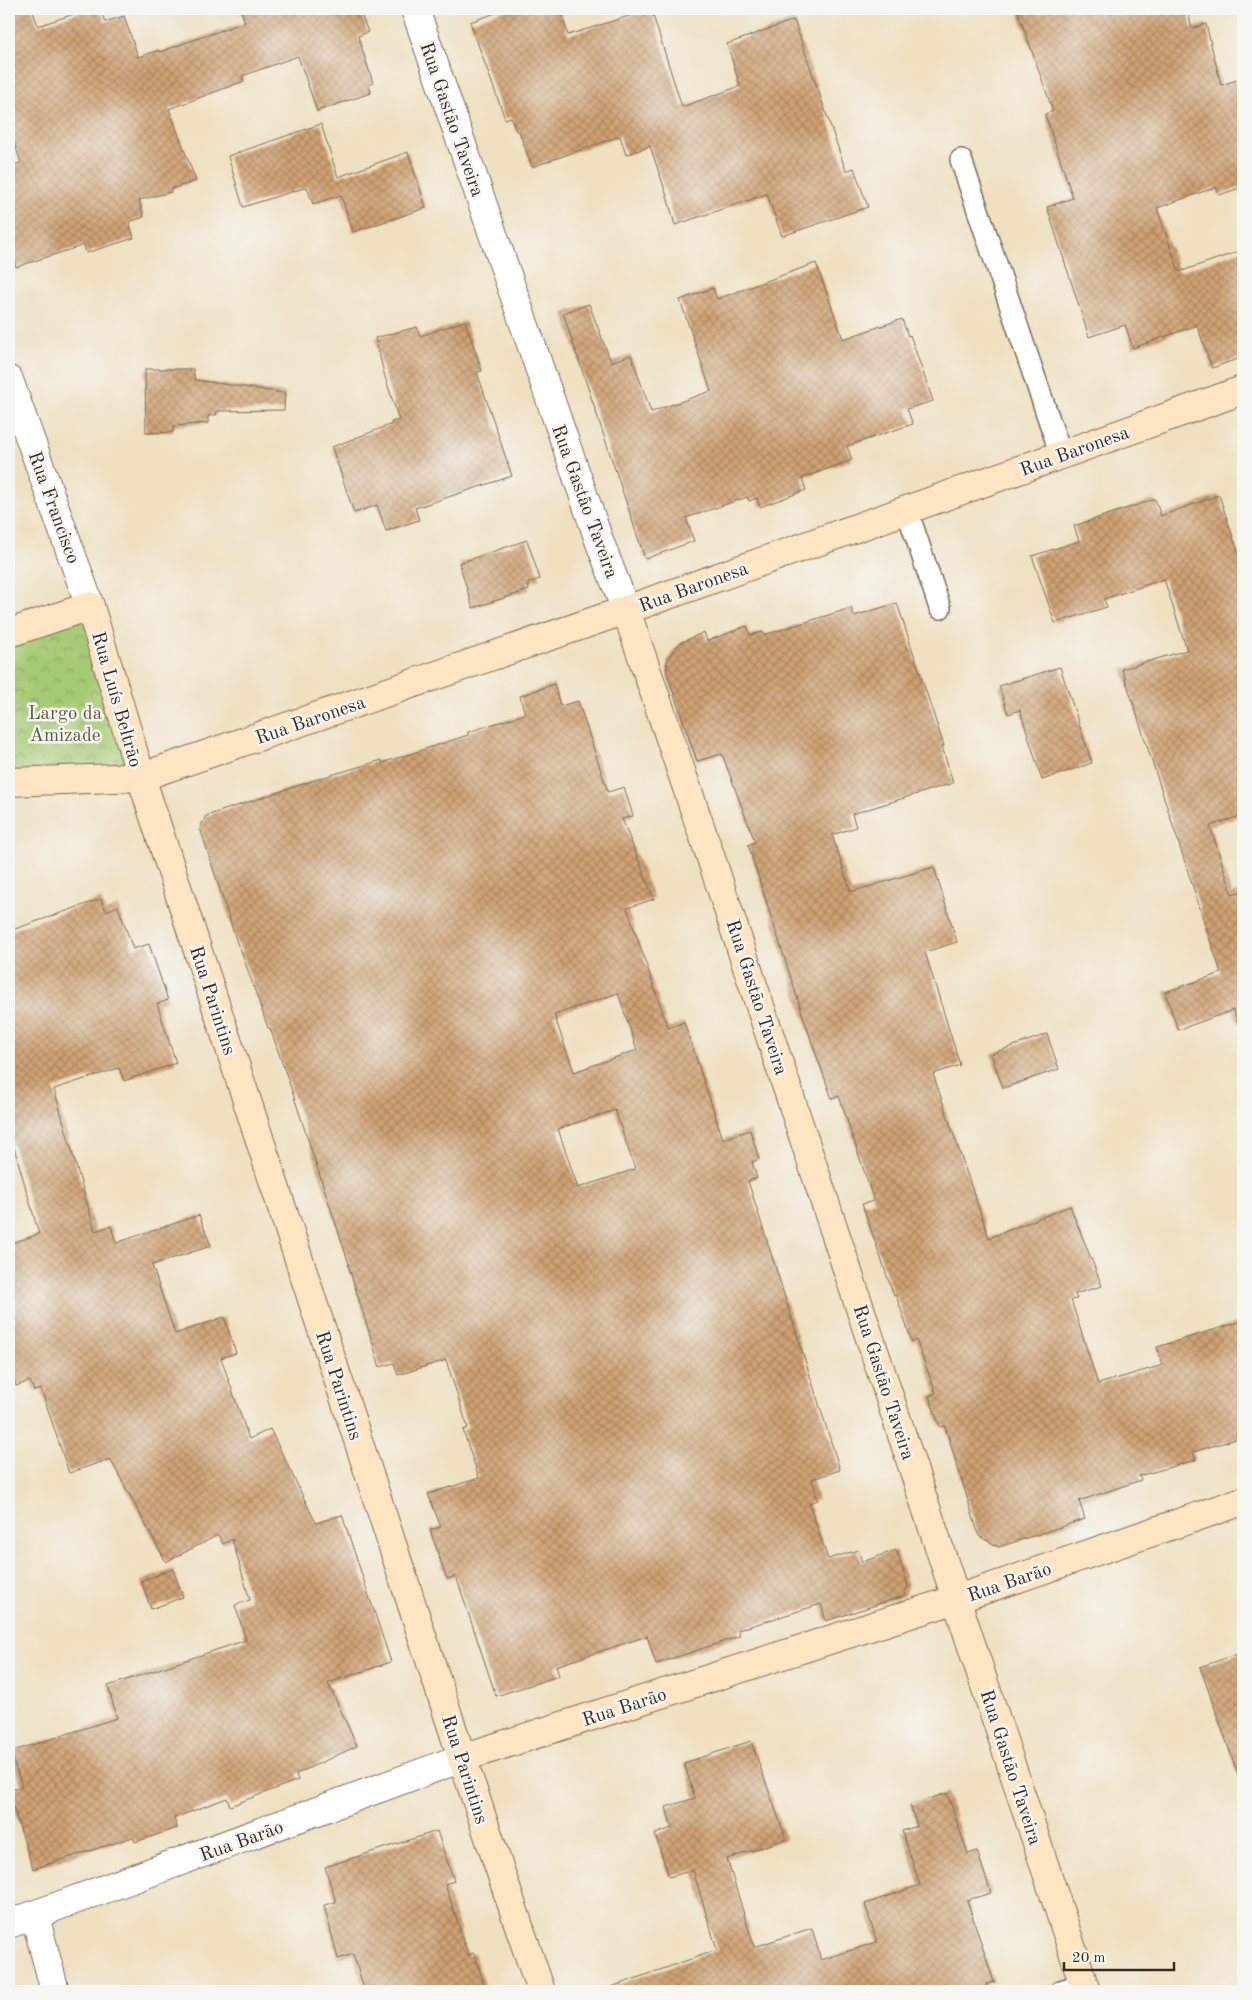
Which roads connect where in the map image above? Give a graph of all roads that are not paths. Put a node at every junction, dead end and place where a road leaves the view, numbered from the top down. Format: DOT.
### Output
graph roads {
  1 [pos="415,9"];
  2 [pos="961,160"];
  3 [pos="9,380"];
  4 [pos="1243,390"];
  5 [pos="1061,455"];
  6 [pos="907,510"];
  7 [pos="90,606"];
  8 [pos="940,608"];
  9 [pos="626,610"];
  10 [pos="9,633"];
  11 [pos="141,777"];
  12 [pos="9,782"];
  13 [pos="1243,1501"];
  14 [pos="957,1599"];
  15 [pos="462,1758"];
  16 [pos="35,1916"];
  17 [pos="9,1924"];
  18 [pos="1077,1989"];
  19 [pos="55,1991"];
  20 [pos="541,1991"];
  1 -- 9 [label="street, Rua Gastão Taveira"];
  2 -- 5 [label="lane"];
  3 -- 7 [label="street, Rua Francisco"];
  4 -- 5 [label="street, Rua Baronesa"];
  5 -- 6 [label="street, Rua Baronesa"];
  6 -- 8 [label="lane"];
  6 -- 9 [label="street, Rua Baronesa"];
  7 -- 10 [label="street, Rua Luís Beltrão"];
  7 -- 11 [label="street, Rua Luís Beltrão"];
  9 -- 11 [label="street, Rua Baronesa"];
  9 -- 14 [label="street, Rua Gastão Taveira"];
  11 -- 12 [label="street, Rua Luís Beltrão"];
  11 -- 15 [label="street, Rua Parintins"];
  13 -- 14 [label="street, Rua Barão"];
  14 -- 15 [label="street, Rua Barão"];
  14 -- 18 [label="street, Rua Gastão Taveira"];
  15 -- 16 [label="street, Rua Barão"];
  15 -- 20 [label="street, Rua Parintins"];
  16 -- 17 [label="street, Rua Barão"];
  16 -- 19 [label="street"];
}
